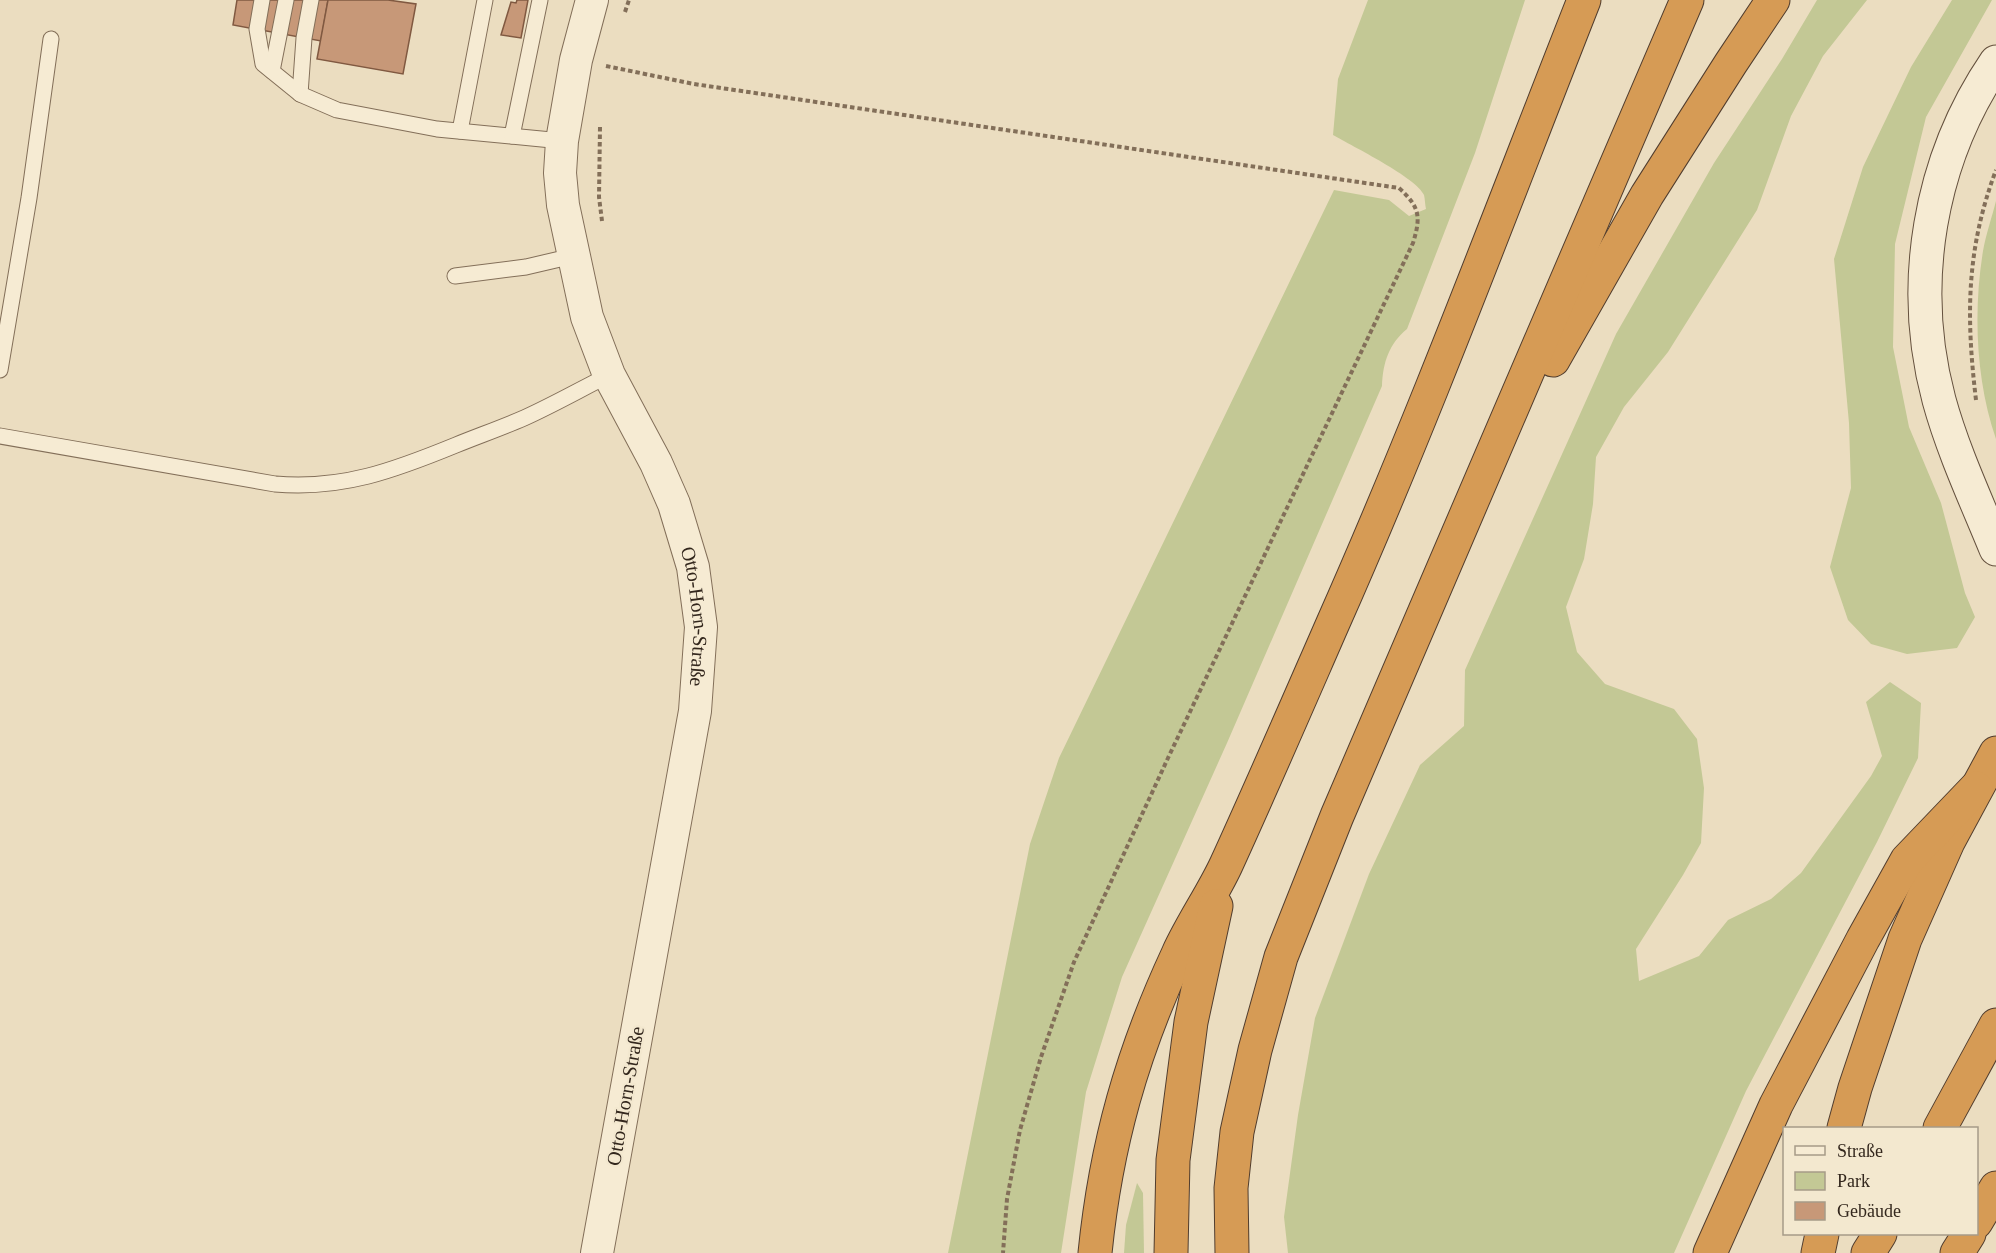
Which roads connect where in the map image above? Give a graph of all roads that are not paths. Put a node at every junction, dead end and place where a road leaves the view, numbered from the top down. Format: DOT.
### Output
graph roads {
  1 [pos="262,0"];
  2 [pos="286,0"];
  3 [pos="311,0"];
  4 [pos="484,0"];
  5 [pos="540,0"];
  6 [pos="592,0"];
  7 [pos="1584,0"];
  8 [pos="1687,0"];
  9 [pos="1773,0"];
  10 [pos="51,39"];
  11 [pos="1996,62"];
  12 [pos="272,72"];
  13 [pos="300,94"];
  14 [pos="460,131"];
  15 [pos="512,136"];
  16 [pos="562,141"];
  17 [pos="573,256"];
  18 [pos="455,276"];
  19 [pos="0,370"];
  20 [pos="609,375"];
  21 [pos="0,436"];
  22 [pos="1481,483"];
  23 [pos="1996,549"];
  24 [pos="1996,753"];
  25 [pos="1976,788"];
  26 [pos="1224,869"];
  27 [pos="1996,1025"];
  28 [pos="1844,1127"];
  29 [pos="1941,1127"];
  30 [pos="1996,1188"];
  31 [pos="1978,1220"];
  32 [pos="1822,1235"];
  33 [pos="1879,1235"];
  34 [pos="1968,1235"];
  35 [pos="597,1253"];
  36 [pos="1095,1253"];
  37 [pos="1171,1253"];
  38 [pos="1232,1253"];
  39 [pos="1710,1253"];
  40 [pos="1818,1253"];
  41 [pos="1868,1253"];
  42 [pos="1957,1253"];
  1 -- 12 [label="lane"];
  2 -- 12 [label="lane"];
  3 -- 13 [label="lane"];
  4 -- 14 [label="lane"];
  5 -- 15 [label="lane"];
  6 -- 16 [label="street, Otto-Horn-Straße"];
  7 -- 26 [label="highway"];
  8 -- 22 [label="highway"];
  9 -- 22 [label="highway"];
  10 -- 19 [label="lane"];
  11 -- 23 [label="street"];
  12 -- 13 [label="lane"];
  13 -- 14 [label="lane"];
  14 -- 15 [label="lane"];
  15 -- 16 [label="lane"];
  16 -- 17 [label="street, Otto-Horn-Straße"];
  17 -- 18 [label="lane"];
  17 -- 20 [label="street, Otto-Horn-Straße"];
  20 -- 21 [label="lane"];
  20 -- 35 [label="street, Otto-Horn-Straße"];
  22 -- 38 [label="highway"];
  24 -- 25 [label="highway"];
  25 -- 28 [label="highway"];
  25 -- 39 [label="highway"];
  26 -- 36 [label="highway"];
  26 -- 37 [label="highway"];
  27 -- 29 [label="highway"];
  30 -- 31 [label="highway"];
  32 -- 40 [label="highway"];
  33 -- 41 [label="highway"];
  34 -- 42 [label="highway"];
}
